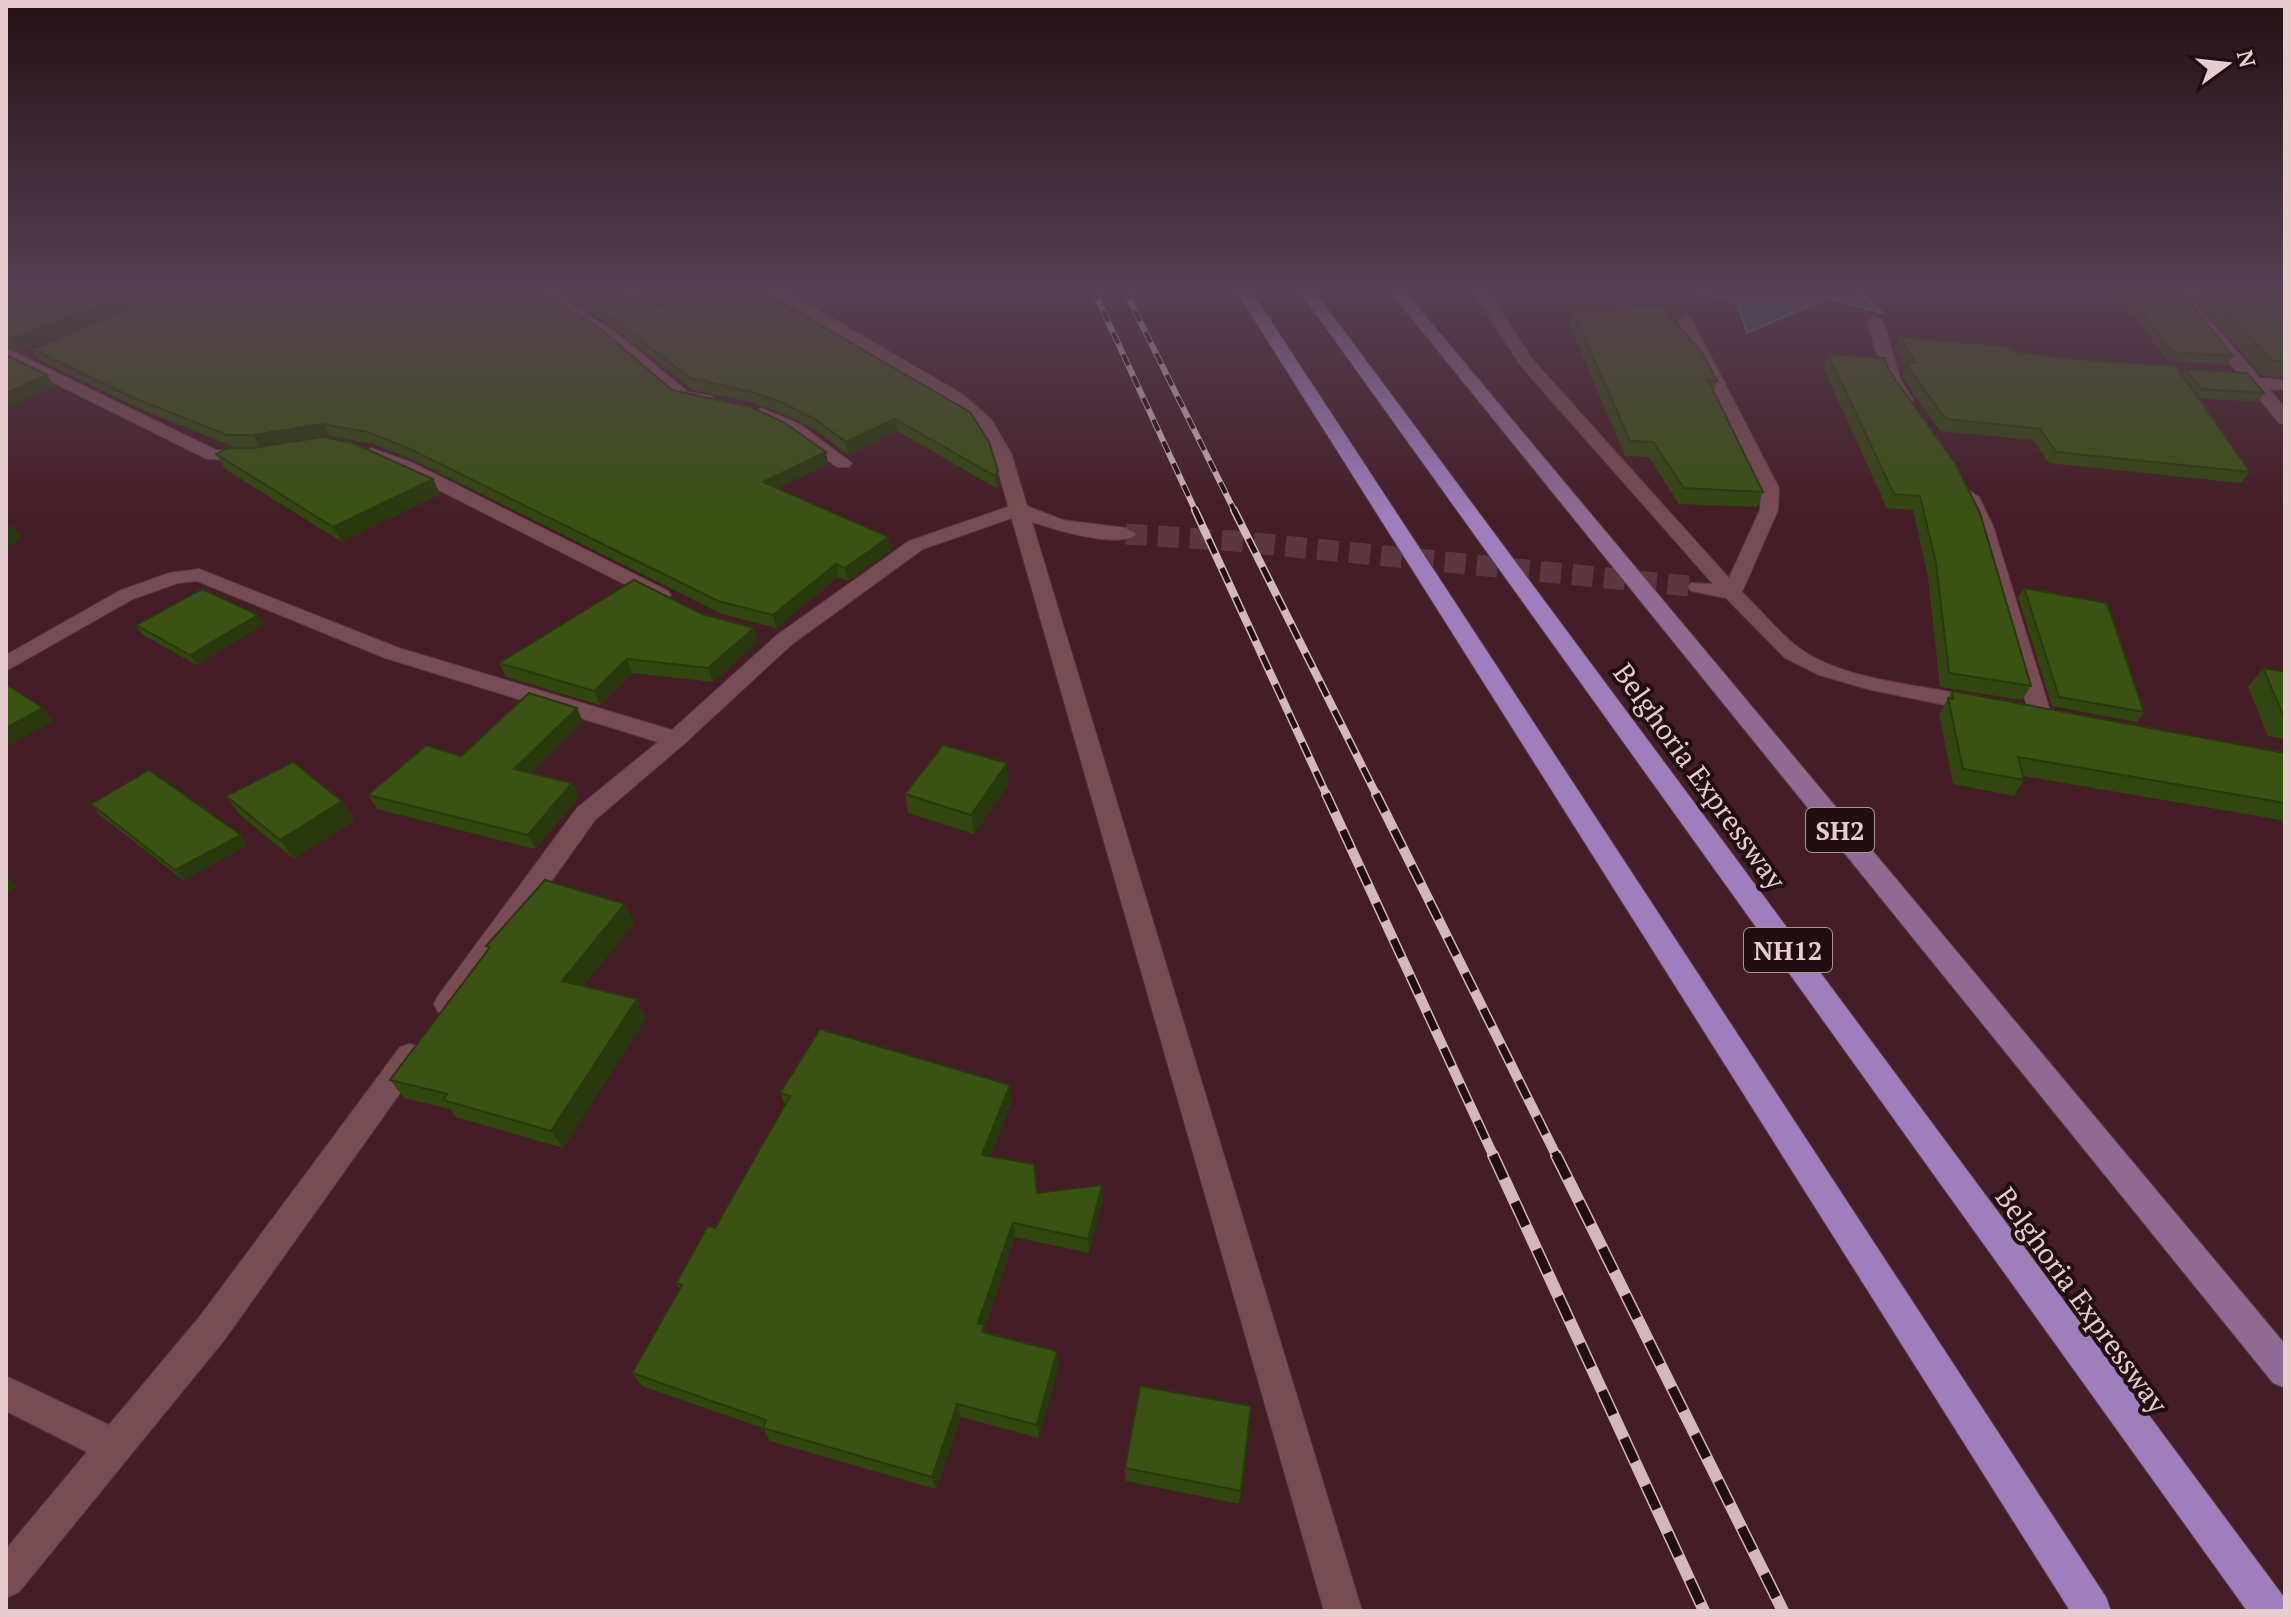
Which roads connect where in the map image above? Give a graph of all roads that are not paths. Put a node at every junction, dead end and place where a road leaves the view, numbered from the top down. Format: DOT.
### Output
graph roads {
  1 [pos="29,364"];
  2 [pos="646,364"];
  3 [pos="899,364"];
  4 [pos="1291,364"];
  5 [pos="1360,364"];
  6 [pos="1457,364"];
  7 [pos="1528,364"];
  8 [pos="1707,364"];
  9 [pos="1888,364"];
  10 [pos="2239,364"];
  11 [pos="2216,372"];
  12 [pos="2250,378"];
  13 [pos="2285,385"];
  14 [pos="718,402"];
  15 [pos="746,409"];
  16 [pos="1915,416"];
  17 [pos="2285,419"];
  18 [pos="356,448"];
  19 [pos="260,455"];
  20 [pos="843,463"];
  21 [pos="1959,474"];
  22 [pos="1019,509"];
  23 [pos="1126,534"];
  24 [pos="1698,587"];
  25 [pos="1732,593"];
  26 [pos="671,600"];
  27 [pos="756,633"];
  28 [pos="784,640"];
  29 [pos="6,664"];
  30 [pos="2041,717"];
  31 [pos="2069,722"];
  32 [pos="676,739"];
  33 [pos="2285,1371"];
  34 [pos="6,1393"];
  35 [pos="115,1447"];
  36 [pos="6,1579"];
  37 [pos="1343,1611"];
  38 [pos="2092,1611"];
  39 [pos="2270,1611"];
  1 -- 19 [label="street"];
  2 -- 14 [label="street"];
  3 -- 22 [label="street"];
  4 -- 38 [label="highway"];
  5 -- 39 [label="highway, Belghoria Expressway / NH12"];
  6 -- 33 [label="main road, SH2"];
  7 -- 25 [label="street"];
  8 -- 25 [label="street"];
  9 -- 16 [label="street"];
  10 -- 12 [label="street"];
  11 -- 12 [label="street"];
  12 -- 13 [label="street"];
  12 -- 17 [label="street"];
  15 -- 20 [label="street"];
  18 -- 26 [label="street"];
  21 -- 30 [label="street"];
  22 -- 23 [label="street"];
  22 -- 28 [label="street"];
  22 -- 37 [label="street"];
  24 -- 25 [label="street"];
  25 -- 30 [label="street"];
  27 -- 28 [label="street"];
  28 -- 32 [label="street"];
  29 -- 32 [label="street"];
  30 -- 31 [label="street"];
  32 -- 35 [label="street"];
  34 -- 35 [label="street"];
  35 -- 36 [label="street"];
}
